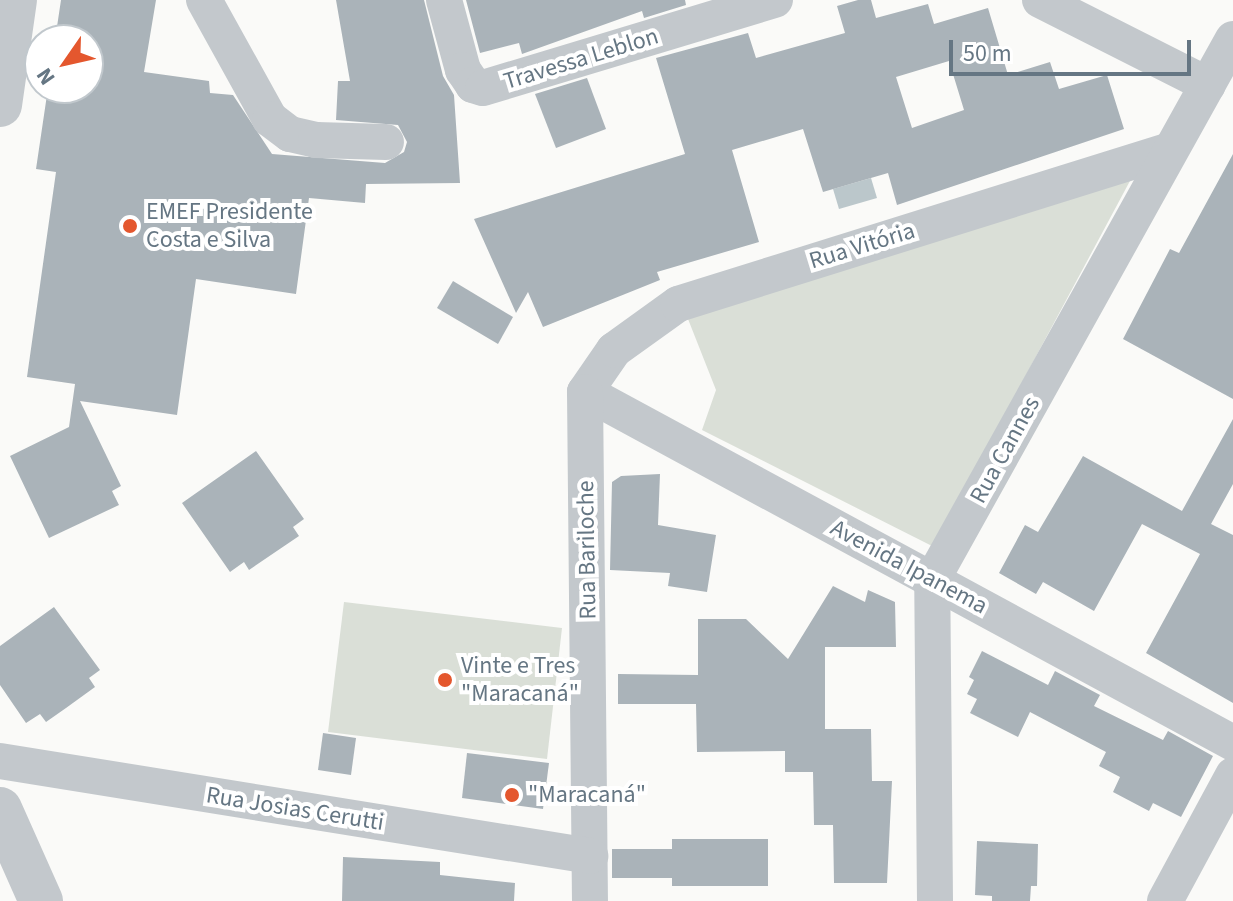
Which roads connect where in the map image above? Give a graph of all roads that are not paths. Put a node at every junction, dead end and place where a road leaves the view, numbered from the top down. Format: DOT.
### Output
graph roads {
  1 [pos="15,0"];
  2 [pos="204,0"];
  3 [pos="444,0"];
  4 [pos="775,0"];
  5 [pos="1040,0"];
  6 [pos="1233,39"];
  7 [pos="4,51"];
  8 [pos="1208,85"];
  9 [pos="0,105"];
  10 [pos="386,142"];
  11 [pos="1170,150"];
  12 [pos="585,392"];
  13 [pos="932,580"];
  14 [pos="1233,743"];
  15 [pos="0,761"];
  16 [pos="1233,775"];
  17 [pos="0,809"];
  18 [pos="590,856"];
  19 [pos="41,901"];
  20 [pos="590,901"];
  21 [pos="935,901"];
  22 [pos="1165,901"];
  1 -- 7 [label="street"];
  2 -- 10 [label="street"];
  3 -- 4 [label="street, Travessa Leblon"];
  5 -- 8 [label="street"];
  6 -- 8 [label="street, Rua Cannes"];
  7 -- 9 [label="street"];
  8 -- 11 [label="street, Rua Cannes"];
  11 -- 12 [label="street, Rua Vitória"];
  11 -- 13 [label="street, Rua Cannes"];
  12 -- 13 [label="street, Avenida Ipanema"];
  12 -- 18 [label="street, Rua Bariloche"];
  13 -- 14 [label="street, Avenida Ipanema"];
  13 -- 21 [label="street, Rua Cannes"];
  15 -- 18 [label="street, Rua Josias Cerutti"];
  16 -- 22 [label="street"];
  17 -- 19 [label="street"];
  18 -- 20 [label="street, Rua Bariloche"];
}
